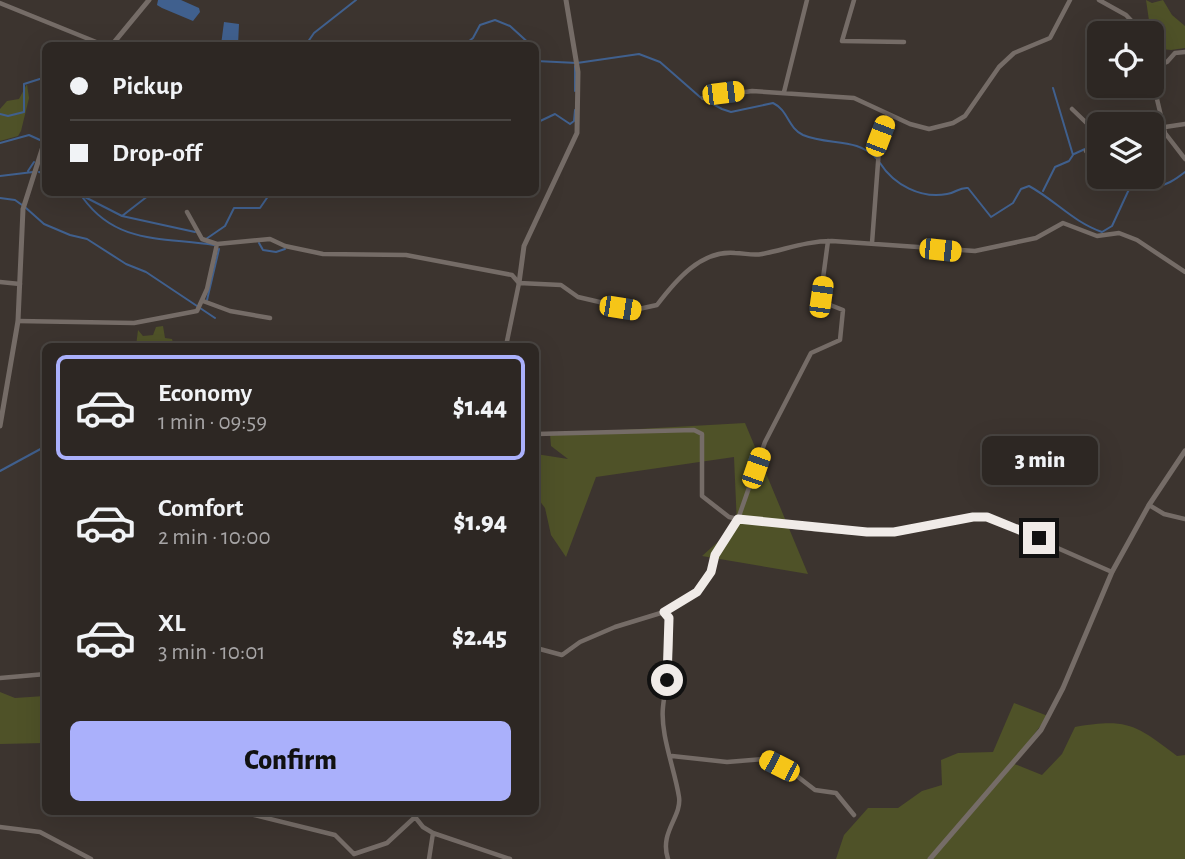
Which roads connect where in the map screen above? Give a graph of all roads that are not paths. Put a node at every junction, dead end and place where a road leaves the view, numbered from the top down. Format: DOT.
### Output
graph roads {
  1 [pos="149,0"];
  2 [pos="566,0"];
  3 [pos="807,0"];
  4 [pos="854,0"];
  5 [pos="1070,0"];
  6 [pos="1099,0"];
  7 [pos="0,3"];
  8 [pos="1131,21"];
  9 [pos="99,42"];
  10 [pos="112,42"];
  11 [pos="904,42"];
  12 [pos="1185,52"];
  13 [pos="1164,63"];
  14 [pos="784,93"];
  15 [pos="703,98"];
  16 [pos="1072,109"];
  17 [pos="888,115"];
  18 [pos="1087,123"];
  19 [pos="1185,124"];
  20 [pos="1164,126"];
  21 [pos="1164,128"];
  22 [pos="42,149"];
  23 [pos="1185,159"];
  24 [pos="187,212"];
  25 [pos="828,241"];
  26 [pos="872,243"];
  27 [pos="216,248"];
  28 [pos="1185,272"];
  29 [pos="0,282"];
  30 [pos="20,284"];
  31 [pos="519,284"];
  32 [pos="203,301"];
  33 [pos="270,318"];
  34 [pos="18,321"];
  35 [pos="507,343"];
  36 [pos="0,426"];
  37 [pos="539,434"];
  38 [pos="1185,451"];
  39 [pos="1149,505"];
  40 [pos="738,519"];
  41 [pos="1185,519"];
  42 [pos="1112,572"];
  43 [pos="664,612"];
  44 [pos="539,649"];
  45 [pos="42,674"];
  46 [pos="0,678"];
  47 [pos="672,756"];
  48 [pos="254,815"];
  49 [pos="412,815"];
  50 [pos="854,815"];
  51 [pos="414,818"];
  52 [pos="0,827"];
  53 [pos="433,833"];
  54 [pos="353,856"];
  55 [pos="91,859"];
  56 [pos="429,859"];
  57 [pos="510,859"];
  58 [pos="668,859"];
  59 [pos="930,859"];
  1 -- 10 [label="street"];
  2 -- 31 [label="street"];
  3 -- 14 [label="street"];
  4 -- 11 [label="street"];
  5 -- 17 [label="street"];
  6 -- 8 [label="street"];
  7 -- 9 [label="street"];
  12 -- 13 [label="street"];
  14 -- 15 [label="street"];
  14 -- 17 [label="street"];
  16 -- 18 [label="street"];
  17 -- 26 [label="street"];
  19 -- 20 [label="street"];
  21 -- 23 [label="street"];
  22 -- 30 [label="street"];
  24 -- 27 [label="street"];
  25 -- 26 [label="street"];
  25 -- 31 [label="street"];
  25 -- 40 [label="street"];
  26 -- 28 [label="street"];
  27 -- 31 [label="street"];
  27 -- 32 [label="street"];
  29 -- 30 [label="street"];
  30 -- 34 [label="street"];
  31 -- 35 [label="street"];
  32 -- 33 [label="street"];
  32 -- 34 [label="street"];
  34 -- 36 [label="street"];
  37 -- 40 [label="street"];
  38 -- 39 [label="street"];
  39 -- 41 [label="street"];
  39 -- 42 [label="street"];
  40 -- 42 [label="street"];
  40 -- 43 [label="street"];
  42 -- 59 [label="street"];
  43 -- 44 [label="street"];
  43 -- 47 [label="street"];
  45 -- 46 [label="street"];
  47 -- 50 [label="street"];
  47 -- 58 [label="street"];
  48 -- 54 [label="street"];
  49 -- 51 [label="street"];
  51 -- 53 [label="street"];
  51 -- 54 [label="street"];
  52 -- 55 [label="street"];
  53 -- 56 [label="street"];
  53 -- 57 [label="street"];
}
